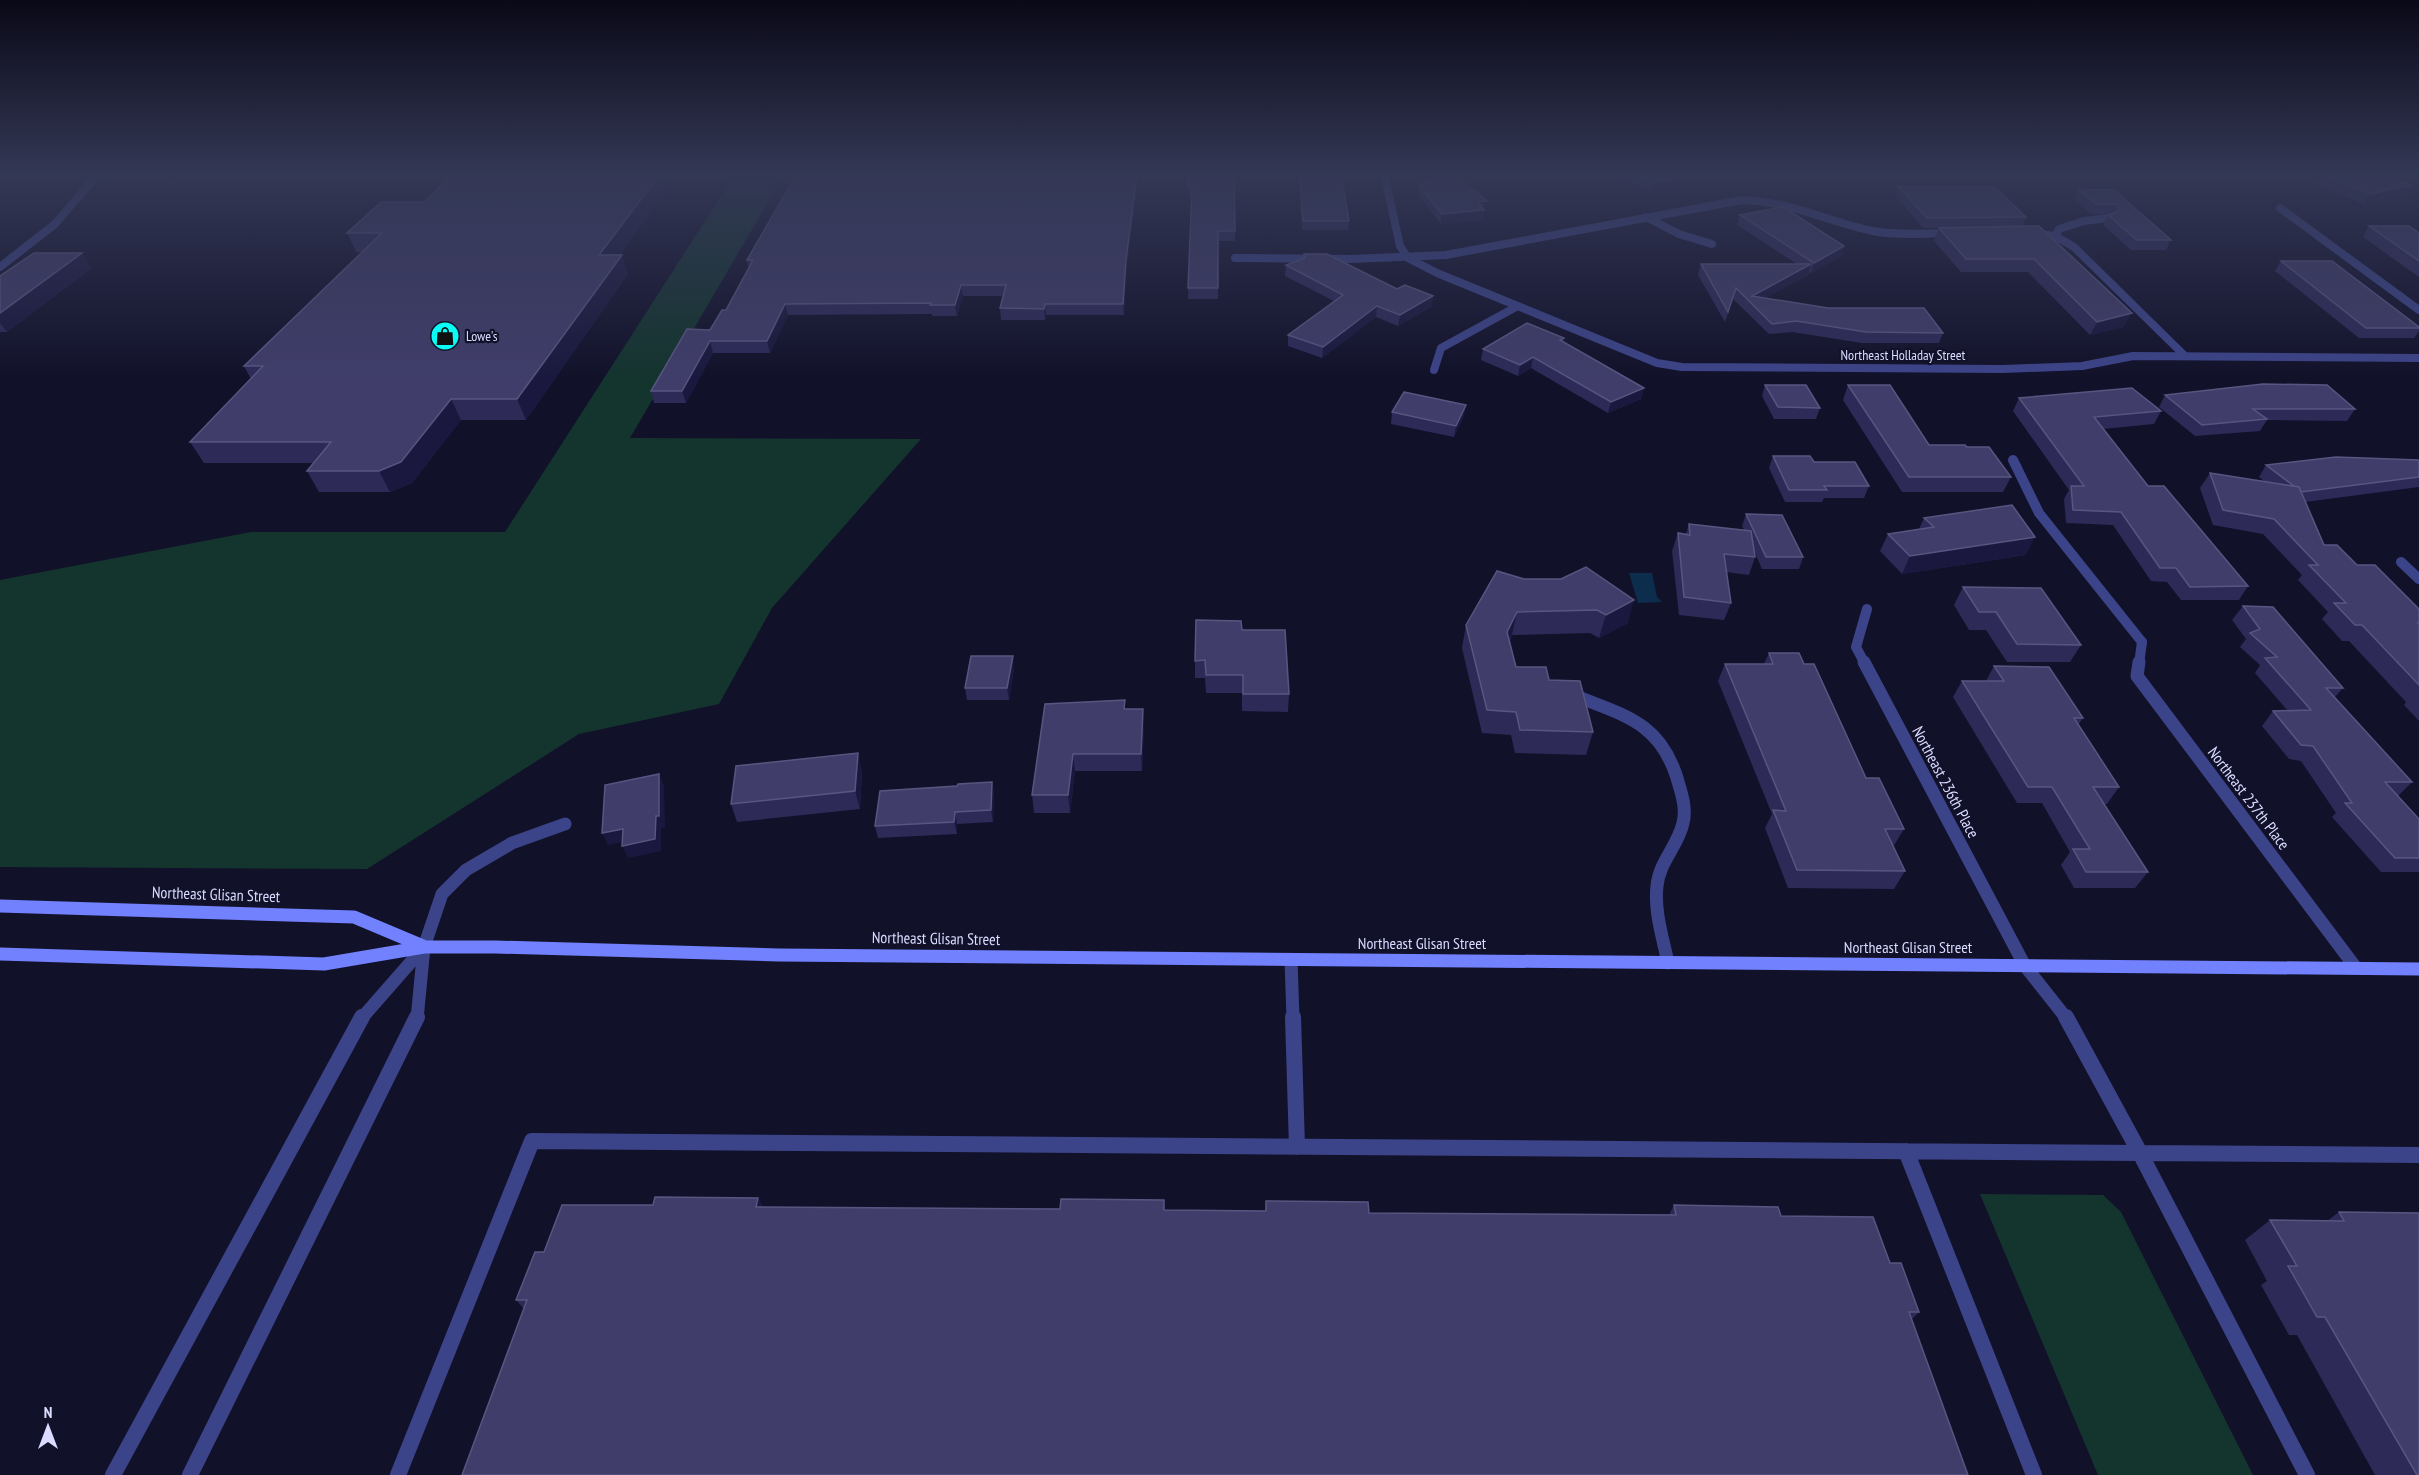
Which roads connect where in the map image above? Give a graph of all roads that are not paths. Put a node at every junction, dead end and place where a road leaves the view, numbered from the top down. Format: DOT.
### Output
graph roads {
  1 [pos="36,242"];
  2 [pos="1399,242"];
  3 [pos="1515,242"];
  4 [pos="1705,242"];
  5 [pos="2065,242"];
  6 [pos="2326,242"];
  7 [pos="1712,244"];
  8 [pos="1235,258"];
  9 [pos="1408,258"];
  10 [pos="0,267"];
  11 [pos="1516,306"];
  12 [pos="2419,310"];
  13 [pos="2185,356"];
  14 [pos="2419,358"];
  15 [pos="1434,370"];
  16 [pos="2013,460"];
  17 [pos="2401,562"];
  18 [pos="2419,579"];
  19 [pos="1866,609"];
  20 [pos="1563,690"];
  21 [pos="565,824"];
  22 [pos="0,906"];
  23 [pos="424,947"];
  24 [pos="0,954"];
  25 [pos="1291,960"];
  26 [pos="1668,963"];
  27 [pos="2025,966"];
  28 [pos="2356,968"];
  29 [pos="2419,969"];
  30 [pos="1297,1147"];
  31 [pos="1906,1151"];
  32 [pos="2140,1153"];
  33 [pos="2419,1155"];
  34 [pos="113,1475"];
  35 [pos="190,1475"];
  36 [pos="398,1475"];
  37 [pos="2034,1475"];
  38 [pos="2307,1475"];
  1 -- 10 [label="street"];
  2 -- 9 [label="street"];
  3 -- 9 [label="street"];
  4 -- 7 [label="street"];
  5 -- 13 [label="street"];
  6 -- 12 [label="street"];
  8 -- 9 [label="street"];
  9 -- 11 [label="street, Northeast Holladay Street"];
  11 -- 13 [label="street, Northeast Holladay Street"];
  11 -- 15 [label="street"];
  13 -- 14 [label="street, Northeast Holladay Street"];
  16 -- 28 [label="street, Northeast 237th Place"];
  17 -- 18 [label="street"];
  19 -- 27 [label="street, Northeast 236th Place"];
  20 -- 26 [label="street"];
  21 -- 23 [label="street"];
  22 -- 23 [label="main road, Northeast Glisan Street"];
  23 -- 24 [label="main road, Northeast Glisan Street"];
  23 -- 25 [label="main road, Northeast Glisan Street"];
  23 -- 34 [label="street"];
  23 -- 35 [label="street"];
  25 -- 26 [label="main road, Northeast Glisan Street"];
  25 -- 30 [label="street"];
  26 -- 27 [label="main road, Northeast Glisan Street"];
  27 -- 28 [label="main road, Northeast Glisan Street"];
  27 -- 32 [label="street, Northeast 236th Place"];
  28 -- 29 [label="main road, Northeast Glisan Street"];
  30 -- 31 [label="street"];
  30 -- 36 [label="street"];
  31 -- 32 [label="street"];
  31 -- 37 [label="street"];
  32 -- 33 [label="street"];
  32 -- 38 [label="street, Northeast 236th Place"];
}
